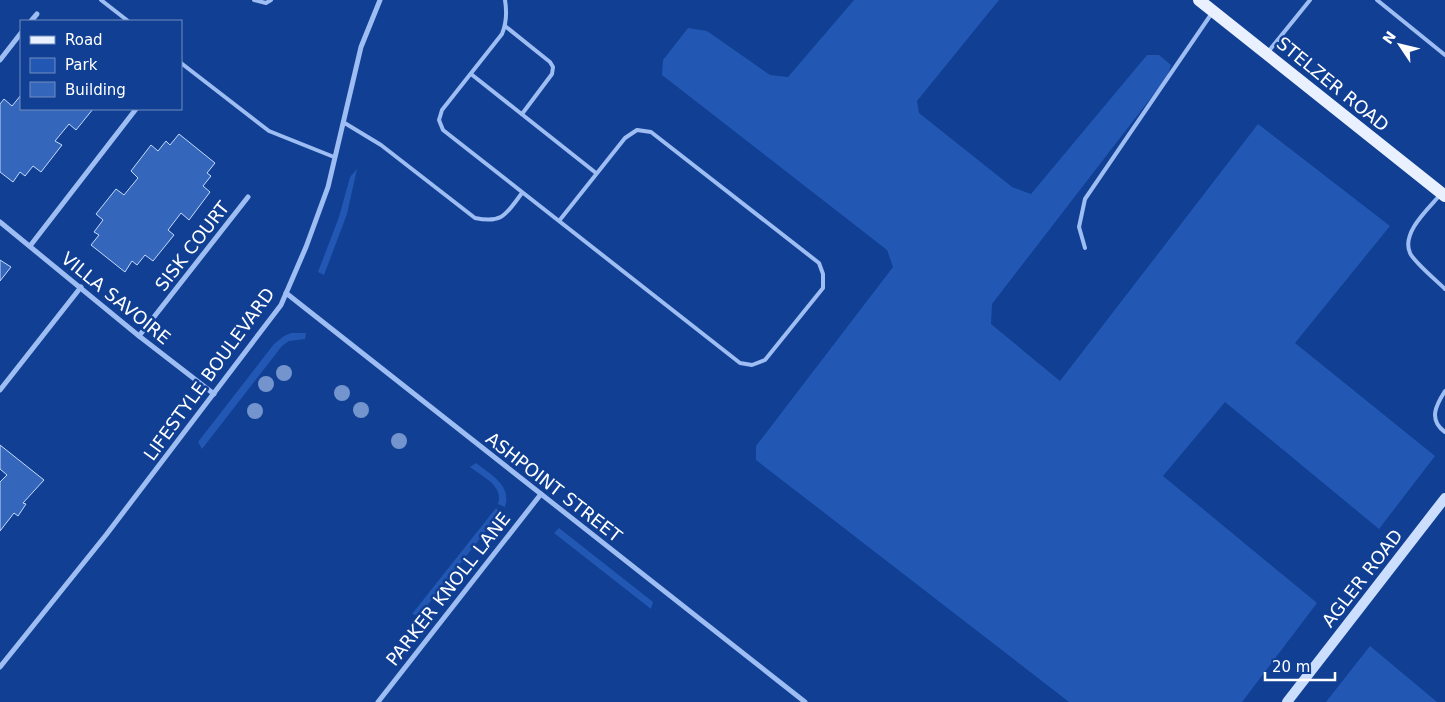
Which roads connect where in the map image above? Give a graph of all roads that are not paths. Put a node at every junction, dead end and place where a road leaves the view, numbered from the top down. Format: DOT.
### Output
graph roads {
  1 [pos="101,0"];
  2 [pos="254,0"];
  3 [pos="271,0"];
  4 [pos="380,0"];
  5 [pos="505,0"];
  6 [pos="1199,0"];
  7 [pos="1310,0"];
  8 [pos="1376,0"];
  9 [pos="1213,11"];
  10 [pos="37,14"];
  11 [pos="32,20"];
  12 [pos="127,20"];
  13 [pos="505,26"];
  14 [pos="20,34"];
  15 [pos="1266,53"];
  16 [pos="1445,55"];
  17 [pos="0,60"];
  18 [pos="182,63"];
  19 [pos="471,74"];
  20 [pos="135,110"];
  21 [pos="522,114"];
  22 [pos="343,122"];
  23 [pos="334,157"];
  24 [pos="596,173"];
  25 [pos="522,193"];
  26 [pos="1443,194"];
  27 [pos="248,197"];
  28 [pos="559,221"];
  29 [pos="0,222"];
  30 [pos="30,246"];
  31 [pos="1085,248"];
  32 [pos="81,287"];
  33 [pos="1445,289"];
  34 [pos="286,293"];
  35 [pos="139,336"];
  36 [pos="0,390"];
  37 [pos="1445,391"];
  38 [pos="214,394"];
  39 [pos="1445,432"];
  40 [pos="541,494"];
  41 [pos="1445,498"];
  42 [pos="0,666"];
  43 [pos="378,702"];
  44 [pos="805,702"];
  45 [pos="1287,702"];
  1 -- 12 [label="lane"];
  2 -- 3 [label="lane"];
  4 -- 22 [label="street, LIFESTYLE BOULEVARD"];
  5 -- 13 [label="lane"];
  6 -- 9 [label="main road, STELZER ROAD"];
  7 -- 15 [label="lane"];
  8 -- 16 [label="lane"];
  9 -- 15 [label="main road, STELZER ROAD"];
  9 -- 31 [label="lane"];
  10 -- 11 [label="street"];
  13 -- 19 [label="lane"];
  13 -- 21 [label="lane"];
  14 -- 17 [label="street"];
  15 -- 26 [label="main road, STELZER ROAD"];
  18 -- 23 [label="lane"];
  19 -- 21 [label="lane"];
  19 -- 25 [label="lane"];
  20 -- 30 [label="street"];
  21 -- 24 [label="lane"];
  22 -- 23 [label="street, LIFESTYLE BOULEVARD"];
  22 -- 25 [label="lane"];
  23 -- 34 [label="street, LIFESTYLE BOULEVARD"];
  24 -- 28 [label="lane"];
  24 -- 28 [label="lane"];
  25 -- 28 [label="lane"];
  26 -- 33 [label="lane"];
  27 -- 35 [label="street, SISK COURT"];
  29 -- 30 [label="street, VILLA SAVOIRE"];
  30 -- 32 [label="street, VILLA SAVOIRE"];
  32 -- 35 [label="street, VILLA SAVOIRE"];
  32 -- 36 [label="street"];
  34 -- 38 [label="street, LIFESTYLE BOULEVARD"];
  34 -- 40 [label="street, ASHPOINT STREET"];
  35 -- 38 [label="street, VILLA SAVOIRE"];
  37 -- 39 [label="lane"];
  38 -- 42 [label="street, LIFESTYLE BOULEVARD"];
  40 -- 43 [label="street, PARKER KNOLL LANE"];
  40 -- 44 [label="street, ASHPOINT STREET"];
  41 -- 45 [label="main road, AGLER ROAD"];
}
